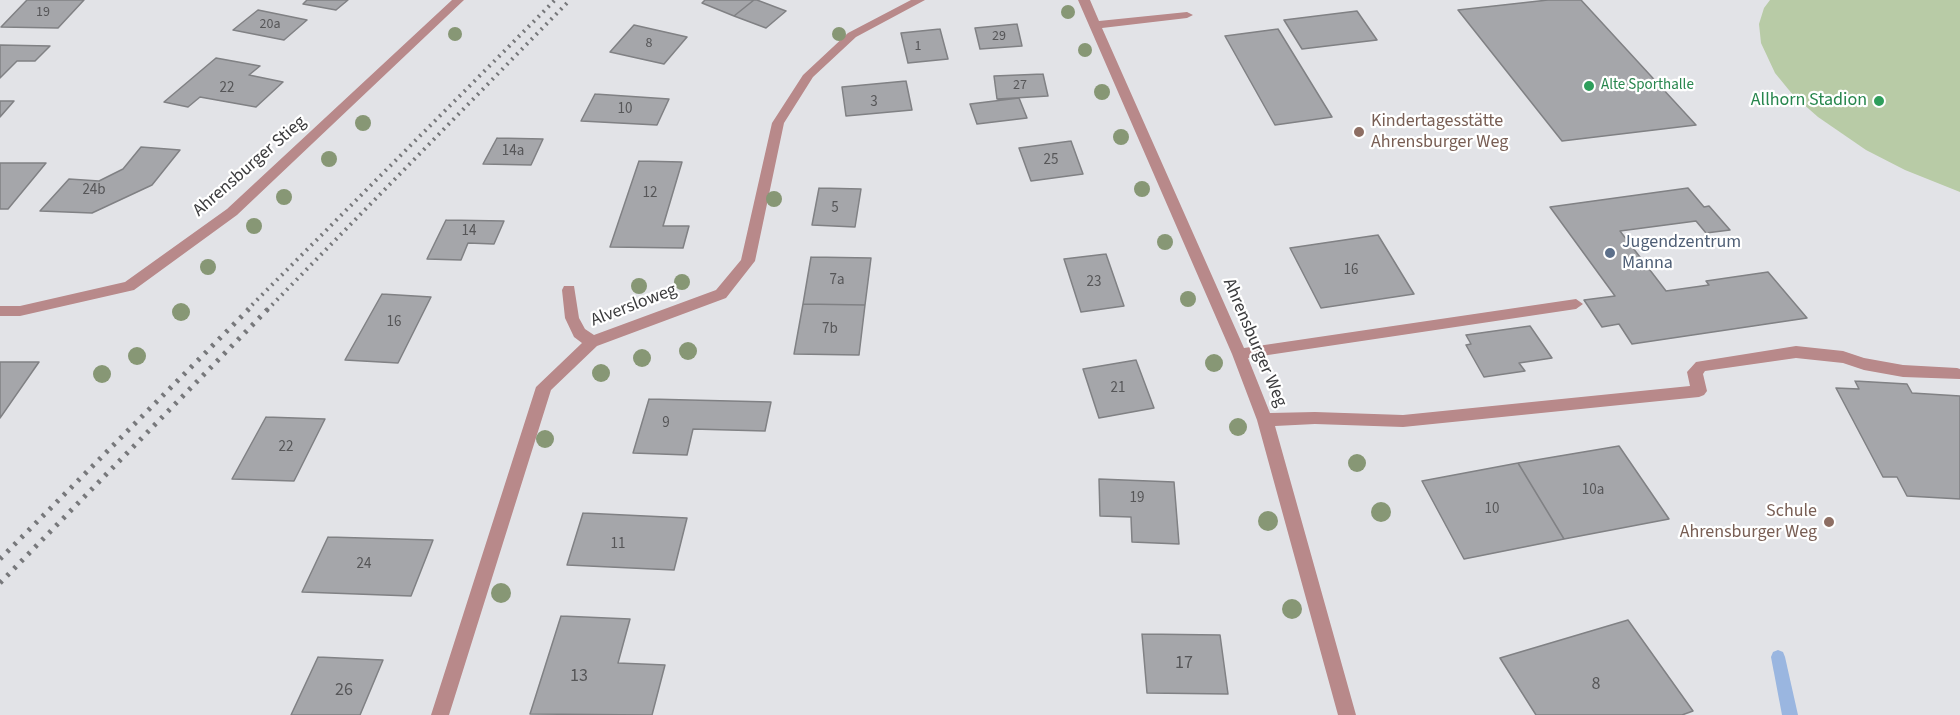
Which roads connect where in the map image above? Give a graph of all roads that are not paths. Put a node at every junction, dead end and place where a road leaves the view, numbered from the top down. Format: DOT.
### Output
graph roads {
  1 [pos="458,0"];
  2 [pos="919,0"];
  3 [pos="1084,0"];
  4 [pos="1187,15"];
  5 [pos="1095,25"];
  6 [pos="569,290"];
  7 [pos="1576,304"];
  8 [pos="0,311"];
  9 [pos="592,342"];
  10 [pos="1239,354"];
  11 [pos="1957,374"];
  12 [pos="1265,420"];
  13 [pos="440,715"];
  14 [pos="1347,715"];
  1 -- 8 [label="street, Ahrensburger Stieg"];
  2 -- 9 [label="street, Alversloweg"];
  3 -- 5 [label="street, Ahrensburger Weg"];
  4 -- 5 [label="street"];
  5 -- 10 [label="street, Ahrensburger Weg"];
  6 -- 9 [label="street"];
  7 -- 10 [label="street"];
  9 -- 13 [label="street, Alversloweg"];
  10 -- 12 [label="street, Ahrensburger Weg"];
  11 -- 12 [label="street"];
  12 -- 14 [label="street, Ahrensburger Weg"];
}
